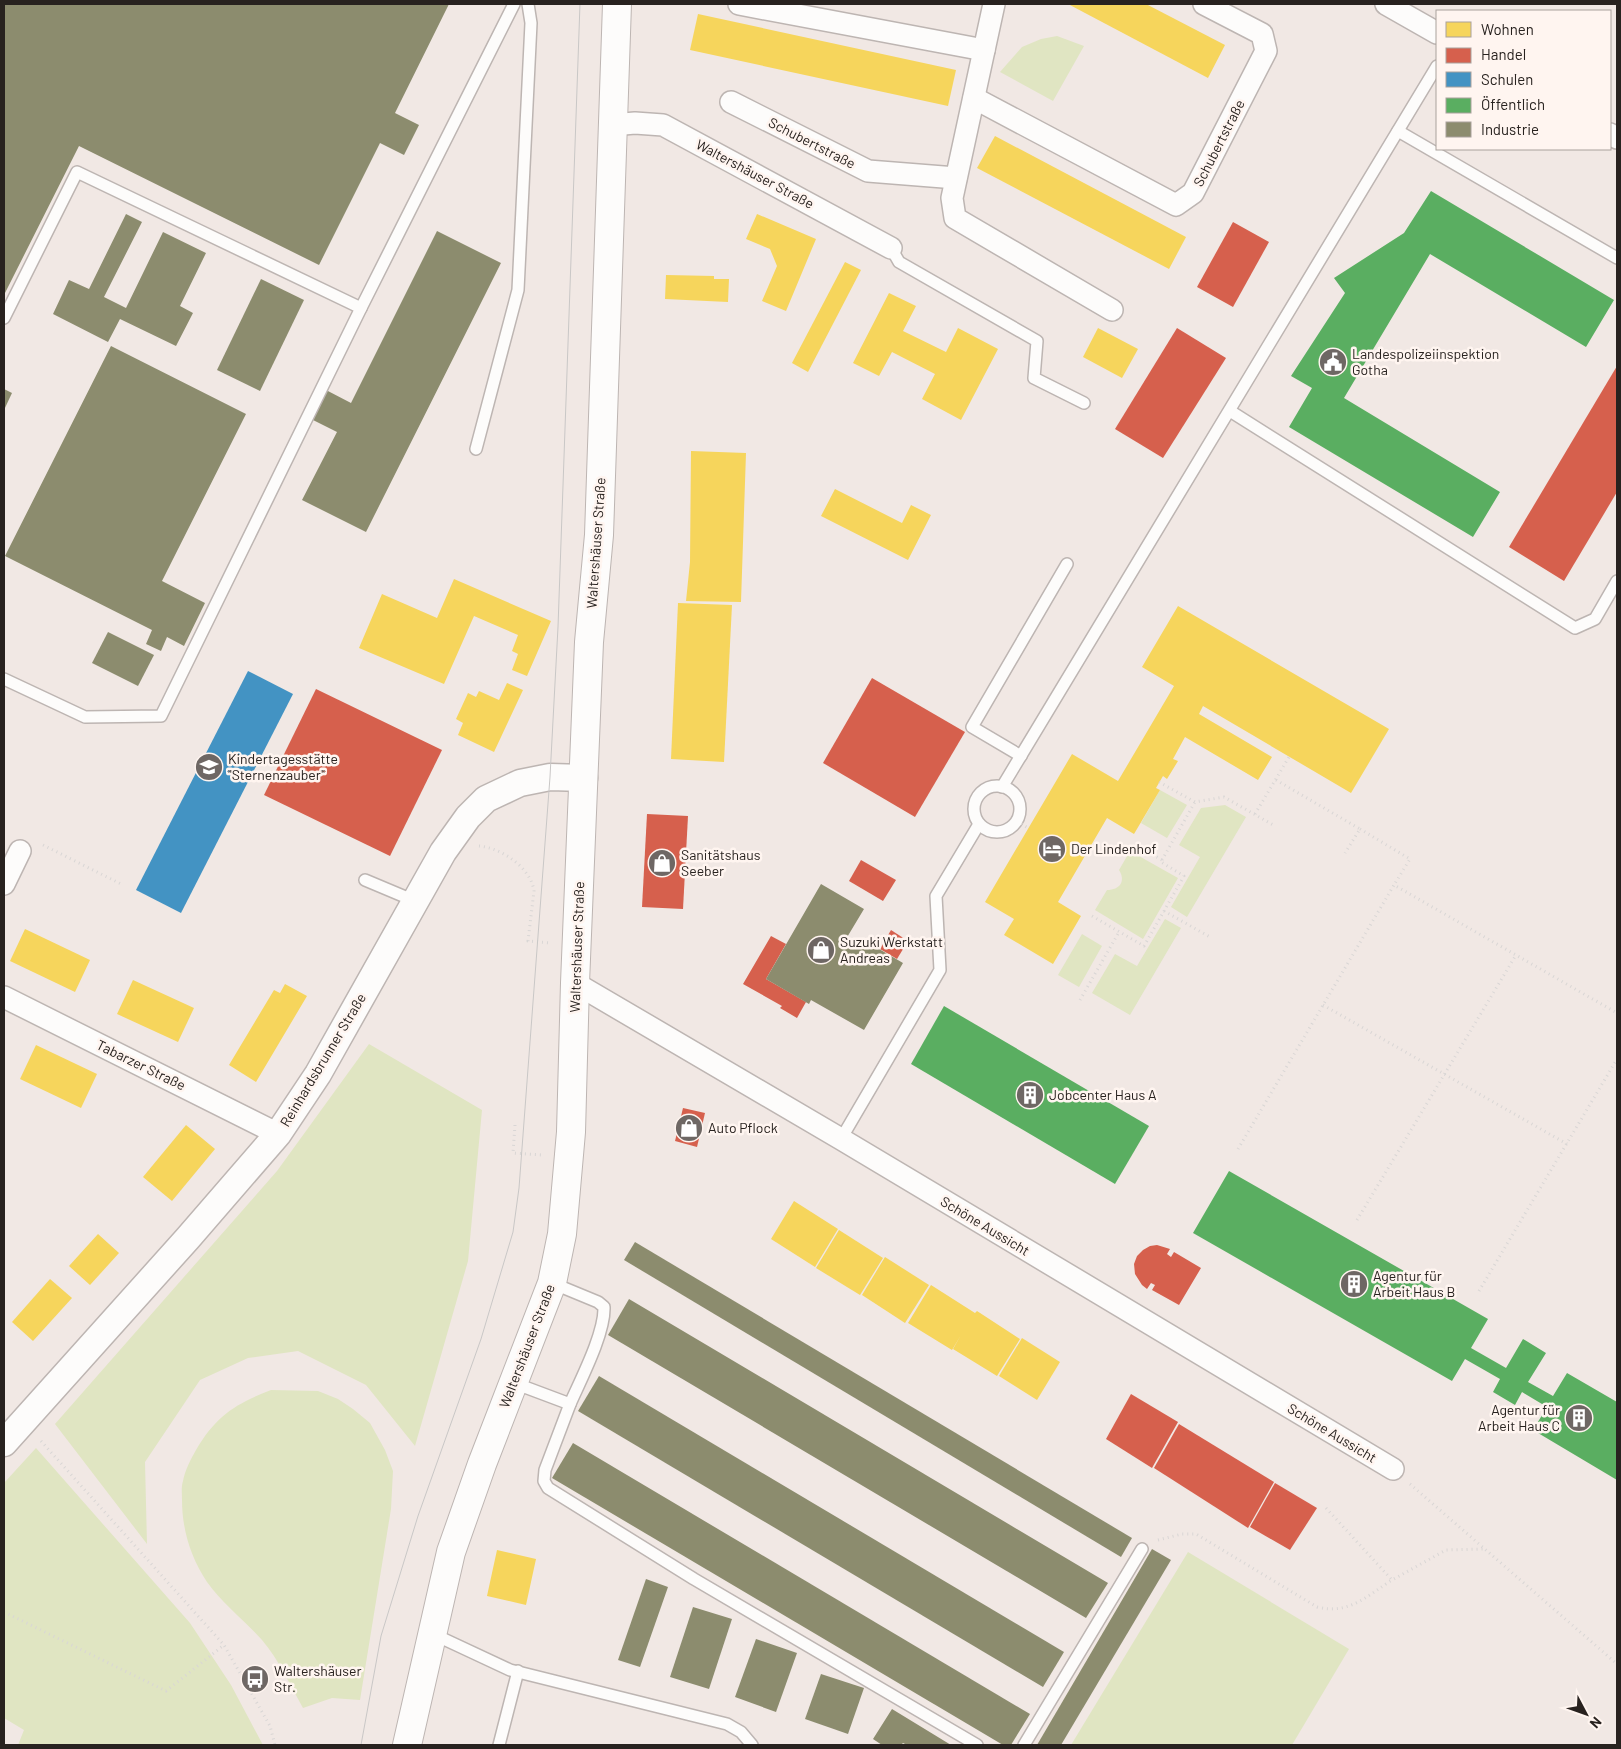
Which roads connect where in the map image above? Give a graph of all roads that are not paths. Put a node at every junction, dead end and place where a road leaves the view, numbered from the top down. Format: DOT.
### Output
graph roads {
  1 [pos="514,4"];
  2 [pos="528,4"];
  3 [pos="617,4"];
  4 [pos="739,4"];
  5 [pos="994,4"];
  6 [pos="1204,4"];
  7 [pos="1386,4"];
  8 [pos="1409,9"];
  9 [pos="1436,32"];
  10 [pos="984,50"];
  11 [pos="1436,68"];
  12 [pos="974,98"];
  13 [pos="731,102"];
  14 [pos="612,125"];
  15 [pos="1398,131"];
  16 [pos="956,178"];
  17 [pos="891,248"];
  18 [pos="1617,258"];
  19 [pos="361,308"];
  20 [pos="1112,310"];
  21 [pos="4,318"];
  22 [pos="1084,403"];
  23 [pos="1230,411"];
  24 [pos="476,449"];
  25 [pos="1067,564"];
  26 [pos="1617,581"];
  27 [pos="4,679"];
  28 [pos="1021,756"];
  29 [pos="584,778"];
  30 [pos="1002,787"];
  31 [pos="979,824"];
  32 [pos="20,851"];
  33 [pos="365,880"];
  34 [pos="4,884"];
  35 [pos="415,901"];
  36 [pos="575,983"];
  37 [pos="4,997"];
  38 [pos="278,1134"];
  39 [pos="841,1139"];
  40 [pos="552,1283"];
  41 [pos="514,1383"];
  42 [pos="570,1404"];
  43 [pos="4,1443"];
  44 [pos="1393,1469"];
  45 [pos="1142,1548"];
  46 [pos="431,1634"];
  47 [pos="518,1672"];
  48 [pos="407,1745"];
  49 [pos="498,1745"];
  50 [pos="752,1745"];
  51 [pos="976,1745"];
  52 [pos="1024,1745"];
  1 -- 19 [label="lane"];
  2 -- 24 [label="lane"];
  3 -- 14 [label="main road, Waltershäuser Straße"];
  4 -- 10 [label="street"];
  5 -- 10 [label="street"];
  6 -- 12 [label="street, Schubertstraße"];
  7 -- 8 [label="street"];
  8 -- 9 [label="street"];
  10 -- 12 [label="street"];
  11 -- 15 [label="lane"];
  12 -- 16 [label="street"];
  13 -- 16 [label="street, Schubertstraße"];
  14 -- 17 [label="street, Waltershäuser Straße"];
  14 -- 29 [label="main road, Waltershäuser Straße"];
  15 -- 18 [label="lane"];
  15 -- 23 [label="lane"];
  16 -- 20 [label="street"];
  17 -- 22 [label="lane"];
  19 -- 21 [label="lane"];
  19 -- 27 [label="lane"];
  23 -- 26 [label="lane"];
  23 -- 28 [label="lane"];
  25 -- 28 [label="lane"];
  28 -- 30 [label="lane"];
  29 -- 35 [label="street, Reinhardsbrunner Straße"];
  29 -- 36 [label="main road, Waltershäuser Straße"];
  30 -- 31 [label="lane"];
  30 -- 31 [label="lane"];
  31 -- 39 [label="lane"];
  32 -- 34 [label="street"];
  33 -- 35 [label="lane"];
  35 -- 38 [label="street, Reinhardsbrunner Straße"];
  36 -- 39 [label="street, Schöne Aussicht"];
  36 -- 40 [label="main road, Waltershäuser Straße"];
  37 -- 38 [label="street, Tabarzer Straße"];
  38 -- 43 [label="street, Reinhardsbrunner Straße"];
  39 -- 44 [label="street, Schöne Aussicht"];
  40 -- 41 [label="main road, Waltershäuser Straße"];
  40 -- 42 [label="lane"];
  41 -- 42 [label="lane"];
  41 -- 46 [label="main road, Waltershäuser Straße"];
  42 -- 51 [label="lane"];
  45 -- 52 [label="lane"];
  46 -- 47 [label="lane"];
  46 -- 48 [label="main road, Waltershäuser Straße"];
  47 -- 49 [label="lane"];
  47 -- 50 [label="lane"];
}
